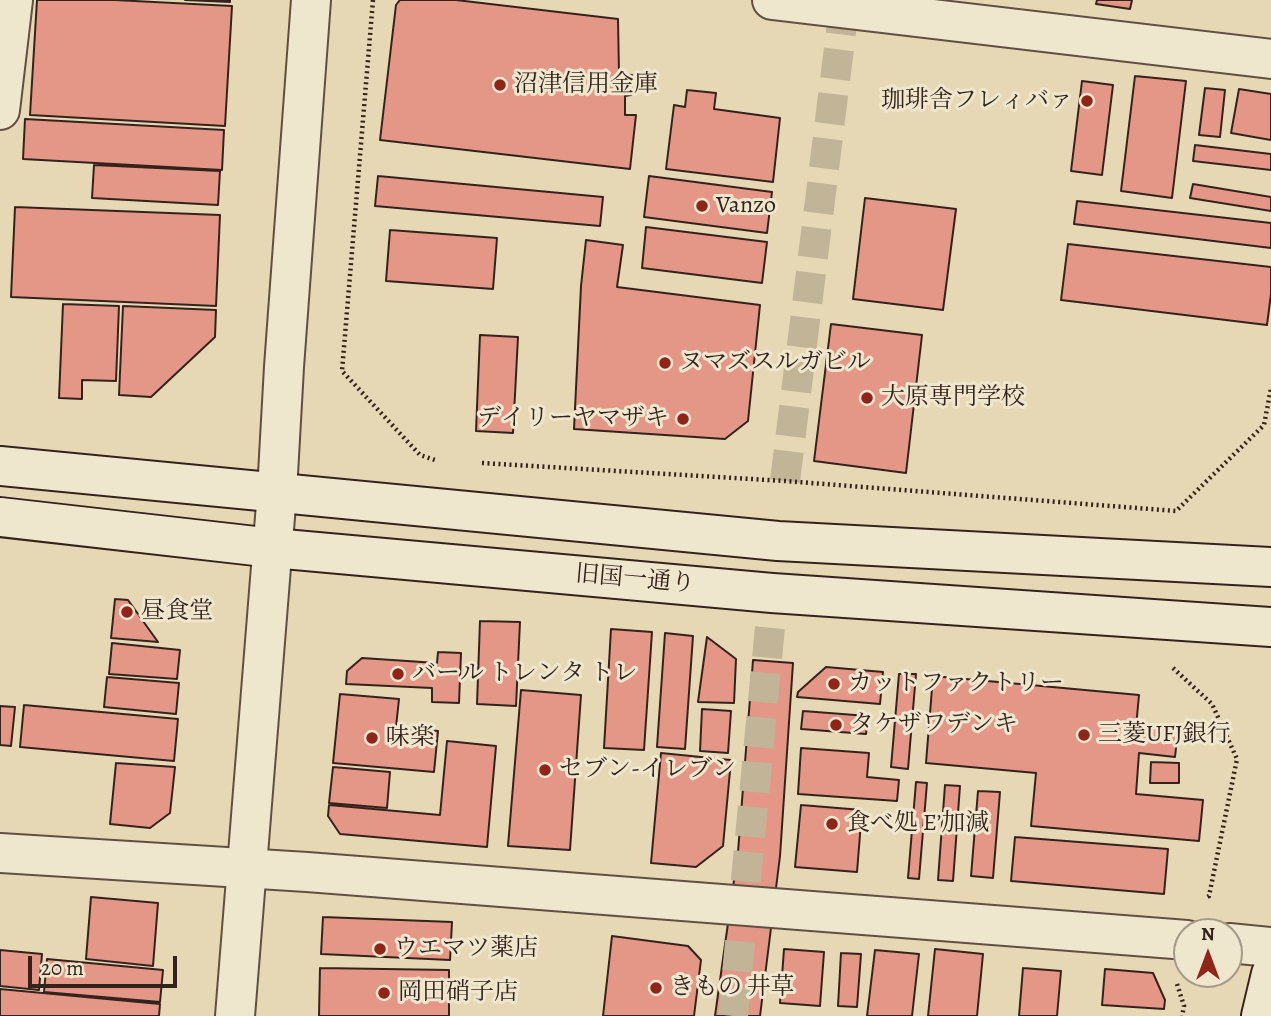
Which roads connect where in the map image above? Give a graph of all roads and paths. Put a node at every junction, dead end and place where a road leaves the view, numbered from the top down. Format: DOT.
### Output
graph roads {
  1 [pos="13,0"];
  2 [pos="311,0"];
  3 [pos="373,0"];
  4 [pos="772,0"];
  5 [pos="1271,59"];
  6 [pos="0,110"];
  7 [pos="1271,388"];
  8 [pos="440,461"];
  9 [pos="482,463"];
  10 [pos="0,466"];
  11 [pos="277,492"];
  12 [pos="0,517"];
  13 [pos="273,548"];
  14 [pos="1271,567"];
  15 [pos="1271,627"];
  16 [pos="1170,664"];
  17 [pos="0,853"];
  18 [pos="247,868"];
  19 [pos="1201,901"];
  20 [pos="1173,939"];
  21 [pos="1243,944"];
  22 [pos="1271,947"];
  23 [pos="1271,974"];
  24 [pos="1178,988"];
  25 [pos="235,1016"];
  26 [pos="1182,1016"];
  27 [pos="1261,1016"];
  1 -- 6 [label="street"];
  2 -- 11 [label="street"];
  3 -- 8 [label="path"];
  4 -- 5 [label="street"];
  7 -- 9 [label="path"];
  10 -- 11 [label="street"];
  11 -- 13 [label="street"];
  11 -- 14 [label="street"];
  12 -- 13 [label="street, 旧国一通り"];
  13 -- 15 [label="street, 旧国一通り"];
  13 -- 18 [label="street"];
  16 -- 19 [label="path"];
  17 -- 18 [label="street"];
  18 -- 20 [label="street"];
  18 -- 25 [label="street"];
  21 -- 22 [label="street"];
  23 -- 27 [label="street"];
  24 -- 26 [label="path"];
}
